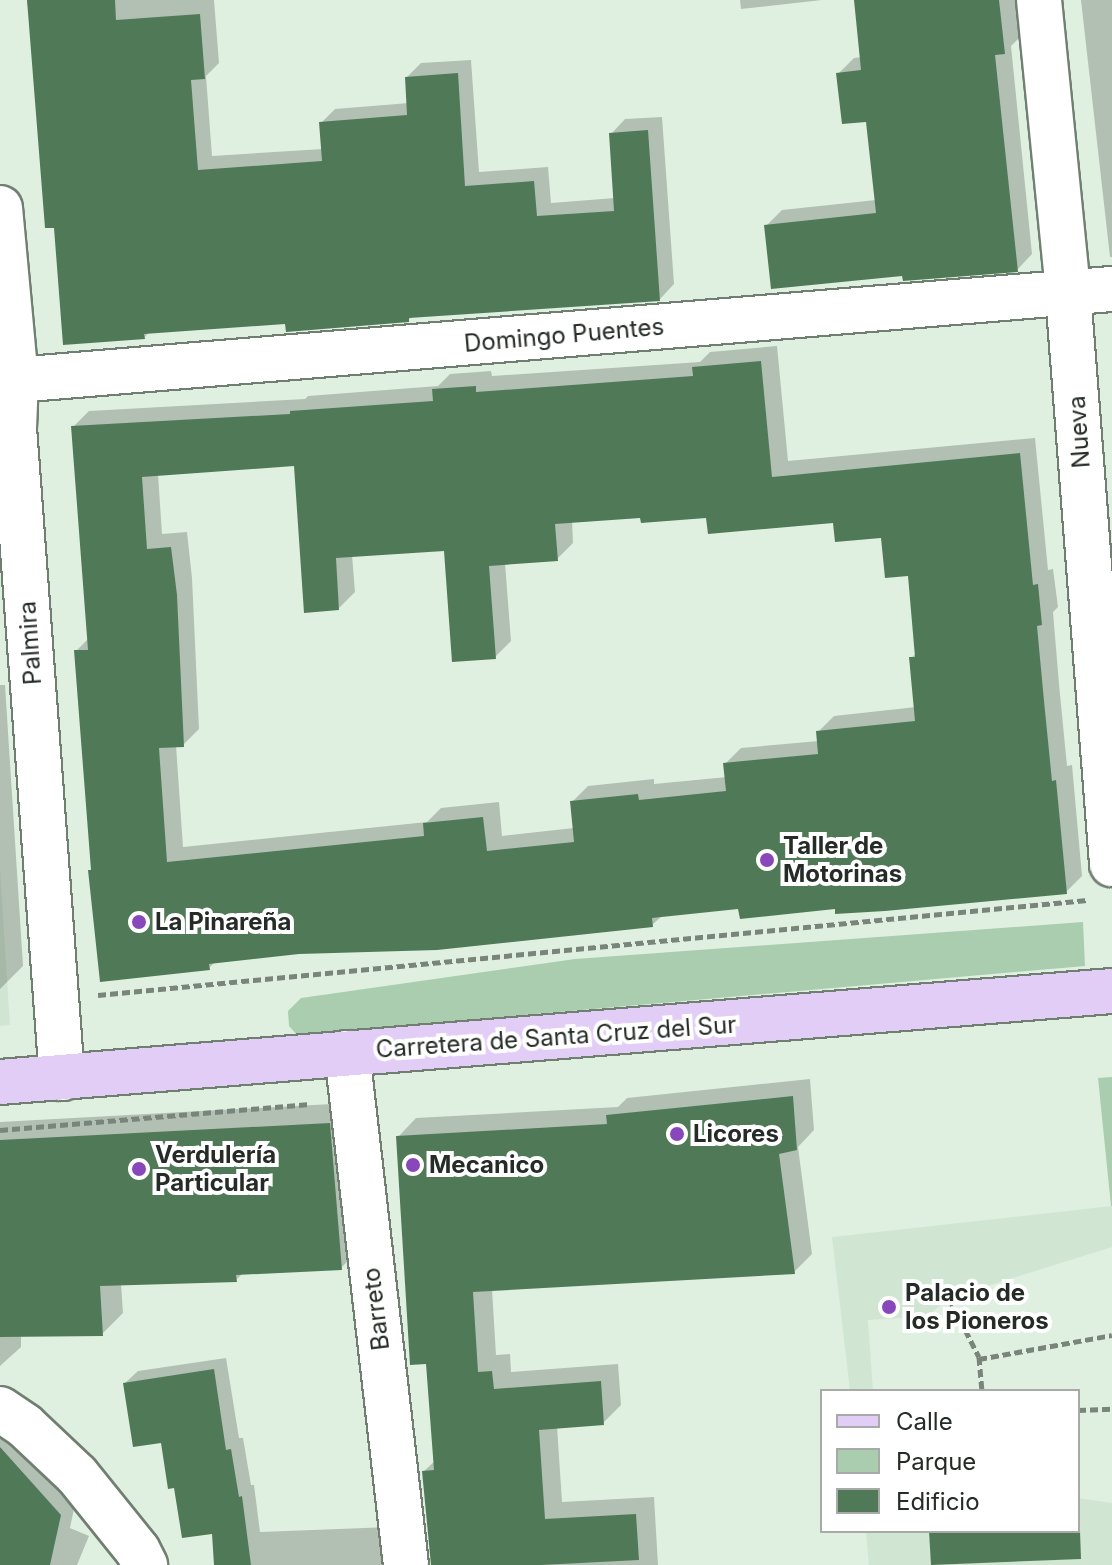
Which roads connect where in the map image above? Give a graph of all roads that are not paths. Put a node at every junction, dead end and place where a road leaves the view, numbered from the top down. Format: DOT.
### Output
graph roads {
  1 [pos="1039,0"];
  2 [pos="0,208"];
  3 [pos="1112,289"];
  4 [pos="1068,293"];
  5 [pos="16,380"];
  6 [pos="7,428"];
  7 [pos="1104,882"];
  8 [pos="1112,991"];
  9 [pos="347,1053"];
  10 [pos="62,1078"];
  11 [pos="0,1082"];
  12 [pos="0,1409"];
  13 [pos="145,1565"];
  14 [pos="406,1565"];
  1 -- 4 [label="street, Nueva"];
  2 -- 5 [label="street, Palmira"];
  3 -- 4 [label="street, Domingo Puentes"];
  4 -- 5 [label="street, Domingo Puentes"];
  4 -- 7 [label="street, Nueva"];
  5 -- 6 [label="street, Palmira"];
  6 -- 10 [label="street, Palmira"];
  8 -- 9 [label="main road, Carretera de Santa Cruz del Sur"];
  9 -- 10 [label="main road, Carretera de Santa Cruz del Sur"];
  9 -- 14 [label="street, Barreto"];
  10 -- 11 [label="main road, Carretera de Santa Cruz del Sur"];
  12 -- 13 [label="street"];
}
